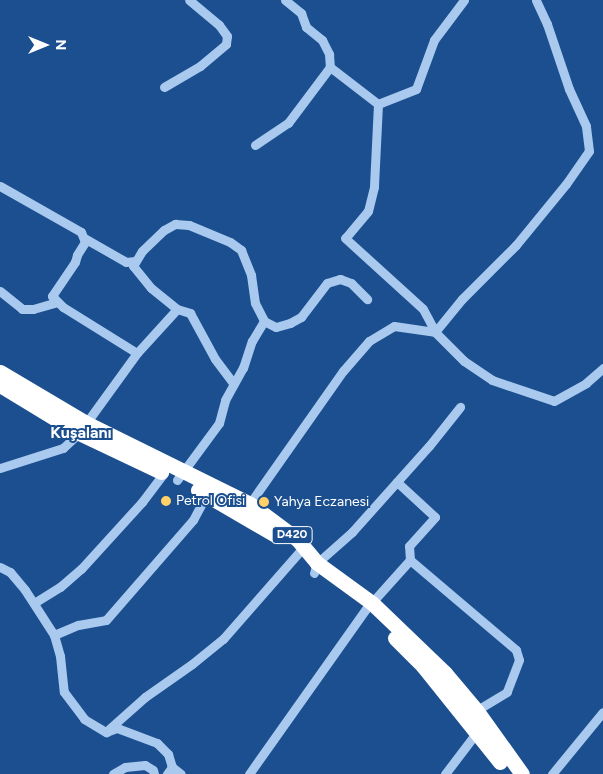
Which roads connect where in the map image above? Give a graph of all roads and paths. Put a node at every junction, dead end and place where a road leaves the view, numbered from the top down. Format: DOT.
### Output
graph roads {
  1 [pos="189,0"];
  2 [pos="285,0"];
  3 [pos="464,0"];
  4 [pos="536,0"];
  5 [pos="330,67"];
  6 [pos="164,86"];
  7 [pos="378,104"];
  8 [pos="255,144"];
  9 [pos="0,186"];
  10 [pos="84,238"];
  11 [pos="135,261"];
  12 [pos="0,291"];
  13 [pos="367,299"];
  14 [pos="57,302"];
  15 [pos="176,308"];
  16 [pos="264,321"];
  17 [pos="435,332"];
  18 [pos="136,353"];
  19 [pos="603,368"];
  20 [pos="0,372"];
  21 [pos="234,384"];
  22 [pos="0,385"];
  23 [pos="460,407"];
  24 [pos="82,428"];
  25 [pos="0,468"];
  26 [pos="175,475"];
  27 [pos="397,482"];
  28 [pos="207,494"];
  29 [pos="246,509"];
  30 [pos="300,551"];
  31 [pos="410,560"];
  32 [pos="0,567"];
  33 [pos="315,568"];
  34 [pos="34,603"];
  35 [pos="369,606"];
  36 [pos="54,635"];
  37 [pos="603,712"];
  38 [pos="471,714"];
  39 [pos="106,732"];
  40 [pos="477,732"];
  41 [pos="170,770"];
  42 [pos="254,772"];
  43 [pos="113,774"];
  44 [pos="154,774"];
  45 [pos="181,774"];
  46 [pos="445,774"];
  47 [pos="509,774"];
  48 [pos="522,774"];
  49 [pos="552,774"];
  1 -- 6 [label="street"];
  2 -- 5 [label="street"];
  3 -- 7 [label="street"];
  4 -- 17 [label="street"];
  5 -- 7 [label="street"];
  5 -- 8 [label="street"];
  7 -- 17 [label="street"];
  9 -- 10 [label="street"];
  10 -- 11 [label="street"];
  10 -- 14 [label="street"];
  11 -- 15 [label="street"];
  11 -- 16 [label="street"];
  12 -- 14 [label="street"];
  13 -- 16 [label="street"];
  14 -- 18 [label="street"];
  15 -- 18 [label="street"];
  15 -- 21 [label="street"];
  16 -- 21 [label="street"];
  17 -- 19 [label="street"];
  17 -- 29 [label="street"];
  18 -- 24 [label="street"];
  20 -- 24 [label="highway, D420"];
  21 -- 26 [label="street"];
  22 -- 24 [label="highway, D420"];
  23 -- 27 [label="street"];
  24 -- 25 [label="street"];
  24 -- 26 [label="highway, D420"];
  26 -- 28 [label="highway, D420"];
  26 -- 29 [label="highway, D420"];
  26 -- 34 [label="street"];
  27 -- 31 [label="street"];
  27 -- 33 [label="street"];
  28 -- 29 [label="highway, D420"];
  28 -- 36 [label="street"];
  29 -- 30 [label="highway, D420"];
  29 -- 33 [label="highway, D420"];
  30 -- 33 [label="highway, D420"];
  30 -- 39 [label="street"];
  31 -- 35 [label="street"];
  31 -- 38 [label="street"];
  32 -- 34 [label="street"];
  33 -- 35 [label="highway, D420"];
  34 -- 36 [label="street"];
  35 -- 38 [label="highway, D420"];
  35 -- 42 [label="street"];
  36 -- 39 [label="street"];
  37 -- 49 [label="street"];
  38 -- 40 [label="highway, D420"];
  38 -- 48 [label="highway, D420"];
  39 -- 41 [label="street"];
  40 -- 46 [label="street"];
  40 -- 47 [label="highway, D420"];
  41 -- 45 [label="street"];
  43 -- 44 [label="street"];
}
